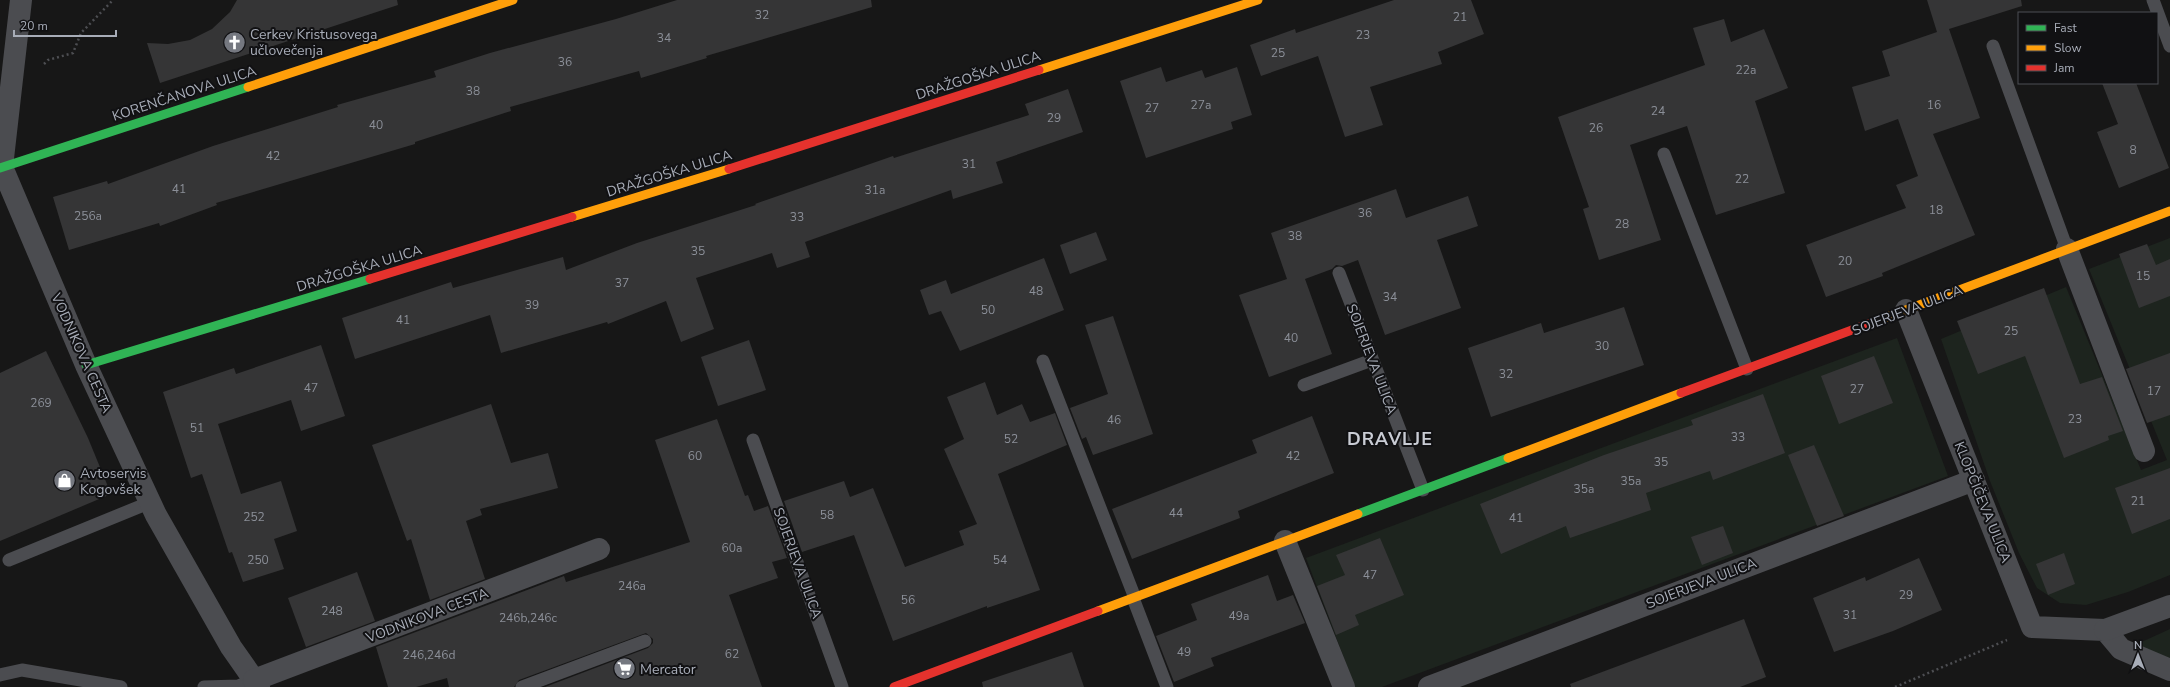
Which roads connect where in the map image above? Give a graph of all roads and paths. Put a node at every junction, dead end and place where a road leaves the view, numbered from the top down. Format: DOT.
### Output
graph roads {
  1 [pos="21,0"];
  2 [pos="113,0"];
  3 [pos="513,0"];
  4 [pos="1258,0"];
  5 [pos="2153,0"];
  6 [pos="2157,12"];
  7 [pos="2158,14"];
  8 [pos="1993,46"];
  9 [pos="2170,46"];
  10 [pos="40,68"];
  11 [pos="1664,154"];
  12 [pos="1,167"];
  13 [pos="2170,211"];
  14 [pos="2067,249"];
  15 [pos="1339,273"];
  16 [pos="1906,310"];
  17 [pos="1372,360"];
  18 [pos="1043,361"];
  19 [pos="86,365"];
  20 [pos="1747,369"];
  21 [pos="1304,385"];
  22 [pos="753,440"];
  23 [pos="2144,452"];
  24 [pos="1974,480"];
  25 [pos="1423,490"];
  26 [pos="150,502"];
  27 [pos="1285,542"];
  28 [pos="599,549"];
  29 [pos="10,560"];
  30 [pos="1134,598"];
  31 [pos="2170,606"];
  32 [pos="2032,627"];
  33 [pos="2104,630"];
  34 [pos="644,640"];
  35 [pos="2170,670"];
  36 [pos="0,675"];
  37 [pos="257,684"];
  38 [pos="121,687"];
  39 [pos="204,687"];
  40 [pos="522,687"];
  41 [pos="842,687"];
  42 [pos="894,687"];
  43 [pos="1167,687"];
  44 [pos="1344,687"];
  45 [pos="1428,687"];
  46 [pos="1895,687"];
  1 -- 12 [label="street, VODNIKOVA CESTA"];
  2 -- 10 [label="path"];
  3 -- 12 [label="street, KORENČANOVA ULICA"];
  4 -- 19 [label="street, DRAŽGOŠKA ULICA"];
  5 -- 6 [label="lane"];
  7 -- 9 [label="lane"];
  8 -- 14 [label="lane"];
  11 -- 20 [label="lane"];
  12 -- 19 [label="street, VODNIKOVA CESTA"];
  13 -- 14 [label="street, SOJERJEVA ULICA"];
  14 -- 16 [label="street, SOJERJEVA ULICA"];
  14 -- 23 [label="street"];
  15 -- 17 [label="lane, SOJERJEVA ULICA"];
  16 -- 20 [label="street, SOJERJEVA ULICA"];
  16 -- 24 [label="street, KLOPČIČEVA ULICA"];
  17 -- 21 [label="lane"];
  17 -- 25 [label="lane, SOJERJEVA ULICA"];
  18 -- 30 [label="lane"];
  19 -- 26 [label="street, VODNIKOVA CESTA"];
  20 -- 25 [label="street, SOJERJEVA ULICA"];
  22 -- 41 [label="lane, SOJERJEVA ULICA"];
  24 -- 32 [label="street, KLOPČIČEVA ULICA"];
  24 -- 45 [label="street, SOJERJEVA ULICA"];
  25 -- 27 [label="street, SOJERJEVA ULICA"];
  26 -- 29 [label="lane"];
  26 -- 37 [label="street, VODNIKOVA CESTA"];
  27 -- 30 [label="street, SOJERJEVA ULICA"];
  27 -- 44 [label="street"];
  28 -- 37 [label="street, VODNIKOVA CESTA"];
  30 -- 42 [label="street, SOJERJEVA ULICA"];
  30 -- 43 [label="lane"];
  31 -- 33 [label="street"];
  32 -- 33 [label="street"];
  32 -- 46 [label="path"];
  33 -- 35 [label="street"];
  34 -- 40 [label="lane"];
  36 -- 38 [label="lane"];
  37 -- 39 [label="lane"];
}
